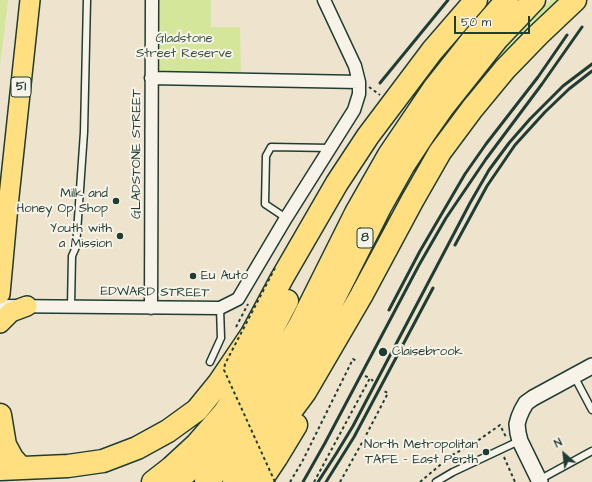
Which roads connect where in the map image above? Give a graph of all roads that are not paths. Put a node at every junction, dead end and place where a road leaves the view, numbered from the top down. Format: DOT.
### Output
graph roads {
  1 [pos="21,0"];
  2 [pos="30,0"];
  3 [pos="87,0"];
  4 [pos="152,0"];
  5 [pos="324,0"];
  6 [pos="476,0"];
  7 [pos="507,0"];
  8 [pos="534,0"];
  9 [pos="576,0"];
  10 [pos="151,78"];
  11 [pos="359,82"];
  12 [pos="396,97"];
  13 [pos="330,148"];
  14 [pos="4,172"];
  15 [pos="286,218"];
  16 [pos="0,294"];
  17 [pos="361,296"];
  18 [pos="0,306"];
  19 [pos="27,306"];
  20 [pos="71,306"];
  21 [pos="151,308"];
  22 [pos="220,308"];
  23 [pos="0,323"];
  24 [pos="210,362"];
  25 [pos="592,366"];
  26 [pos="574,376"];
  27 [pos="592,410"];
  28 [pos="0,415"];
  29 [pos="515,443"];
  30 [pos="592,451"];
  31 [pos="10,468"];
  32 [pos="437,481"];
  33 [pos="539,481"];
  34 [pos="153,482"];
  35 [pos="175,482"];
  36 [pos="206,482"];
  37 [pos="234,482"];
  38 [pos="260,482"];
  1 -- 14 [label="main road, 51"];
  2 -- 14 [label="main road, 51"];
  3 -- 20 [label="lane"];
  4 -- 10 [label="street, GLADSTONE STREET"];
  5 -- 11 [label="street"];
  6 -- 12 [label="highway"];
  7 -- 35 [label="highway, 8"];
  8 -- 36 [label="highway, 8"];
  9 -- 17 [label="highway"];
  10 -- 11 [label="street"];
  10 -- 21 [label="street, GLADSTONE STREET"];
  11 -- 13 [label="street, EDWARD STREET"];
  12 -- 31 [label="highway"];
  12 -- 34 [label="highway"];
  13 -- 15 [label="street, EDWARD STREET"];
  13 -- 15 [label="lane"];
  14 -- 16 [label="main road, 51"];
  15 -- 22 [label="street, EDWARD STREET"];
  17 -- 37 [label="highway"];
  17 -- 38 [label="highway"];
  18 -- 19 [label="street, EDWARD STREET"];
  19 -- 20 [label="street, EDWARD STREET"];
  19 -- 23 [label="main road"];
  20 -- 21 [label="street, EDWARD STREET"];
  21 -- 22 [label="street, EDWARD STREET"];
  22 -- 24 [label="lane"];
  25 -- 26 [label="street"];
  26 -- 27 [label="lane"];
  26 -- 29 [label="street"];
  28 -- 31 [label="highway"];
  29 -- 32 [label="lane"];
  29 -- 33 [label="street"];
  30 -- 33 [label="lane"];
}
